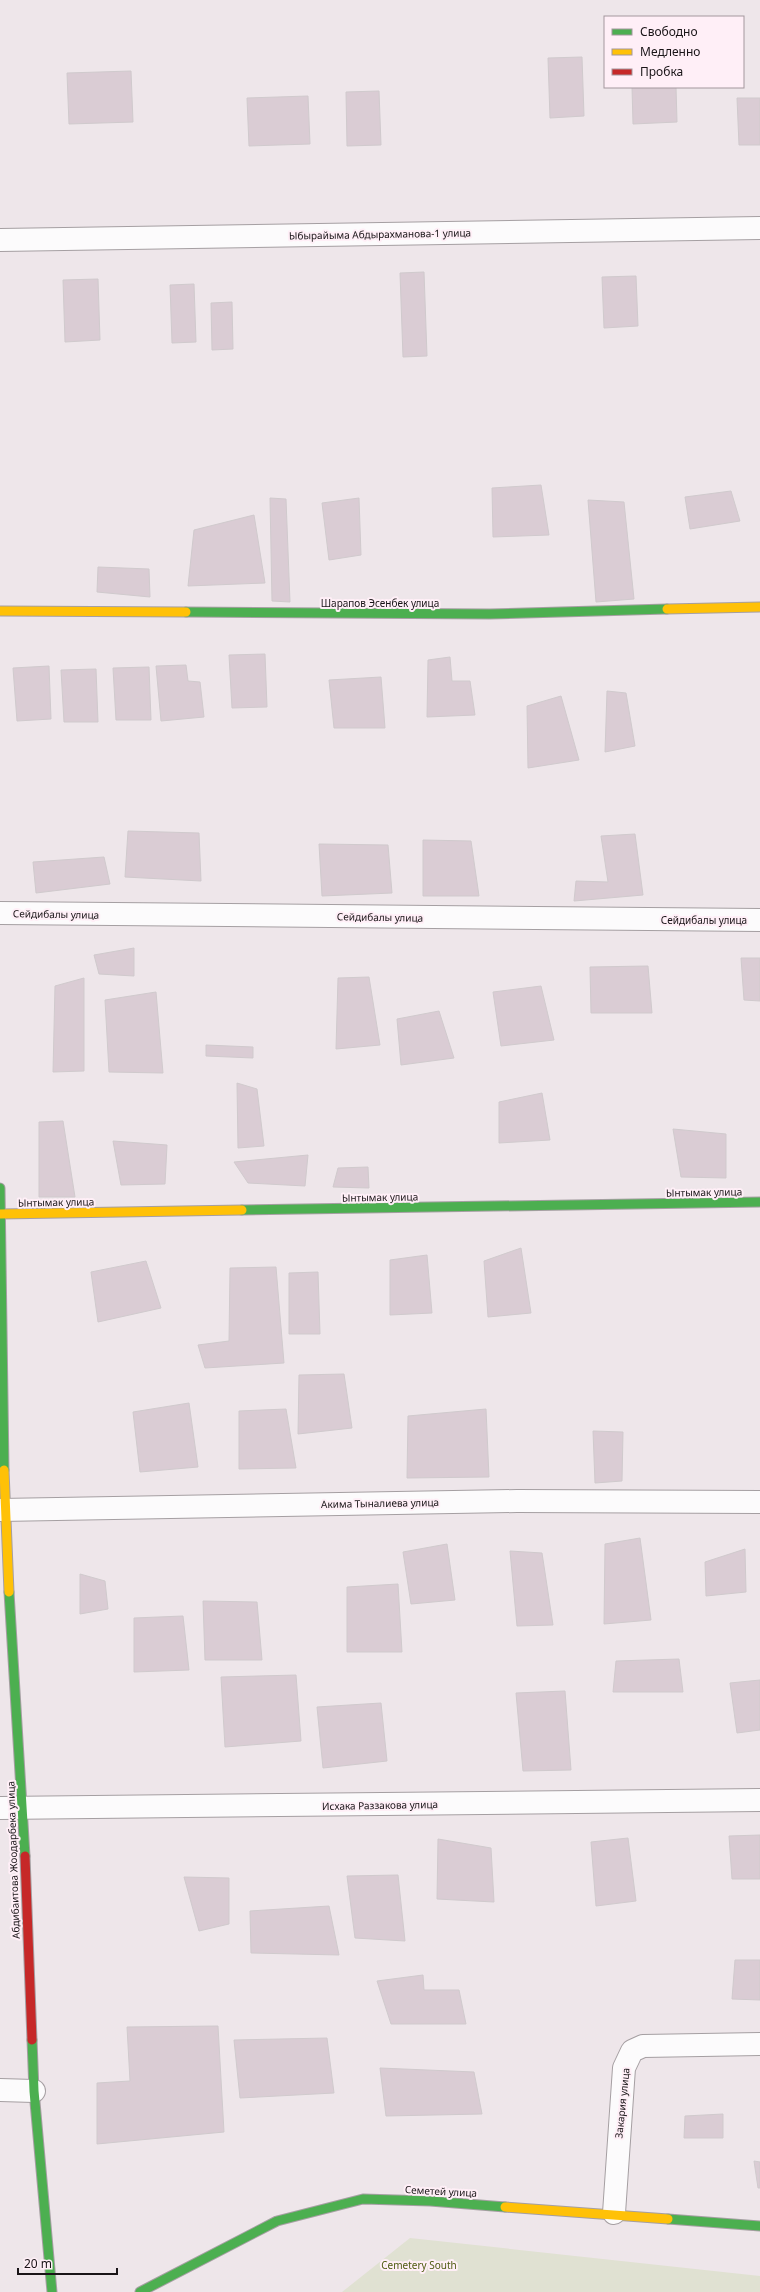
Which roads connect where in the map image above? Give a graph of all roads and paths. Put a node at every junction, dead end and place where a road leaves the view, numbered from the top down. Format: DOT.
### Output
graph roads {
  1 [pos="760,228"];
  2 [pos="0,240"];
  3 [pos="760,607"];
  4 [pos="0,611"];
  5 [pos="0,913"];
  6 [pos="760,920"];
  7 [pos="0,1188"];
  8 [pos="760,1202"];
  9 [pos="0,1214"];
  10 [pos="760,1502"];
  11 [pos="2,1510"];
  12 [pos="760,1800"];
  13 [pos="0,1808"];
  14 [pos="23,1809"];
  15 [pos="760,2044"];
  16 [pos="0,2090"];
  17 [pos="34,2091"];
  18 [pos="614,2213"];
  19 [pos="760,2226"];
  20 [pos="52,2292"];
  21 [pos="140,2292"];
  1 -- 2 [label="street, Ыбырайыма Абдырахманова-1 улица"];
  3 -- 4 [label="street, Шарапов Эсенбек улица"];
  5 -- 6 [label="street, Сейдибалы улица"];
  7 -- 9 [label="street, Абдибаитова Жоодарбека улица"];
  8 -- 9 [label="street, Ынтымак улица"];
  9 -- 11 [label="street, Абдибаитова Жоодарбека улица"];
  10 -- 11 [label="street, Акима Тыналиева улица"];
  11 -- 14 [label="street, Абдибаитова Жоодарбека улица"];
  12 -- 14 [label="street, Исхака Раззакова улица"];
  13 -- 14 [label="street, Исхака Раззакова улица"];
  14 -- 17 [label="street, Абдибаитова Жоодарбека улица"];
  15 -- 18 [label="street, Закария улица"];
  16 -- 17 [label="street"];
  17 -- 20 [label="street, Абдибаитова Жоодарбека улица"];
  18 -- 19 [label="street, Семетей улица"];
  18 -- 21 [label="street, Семетей улица"];
}
